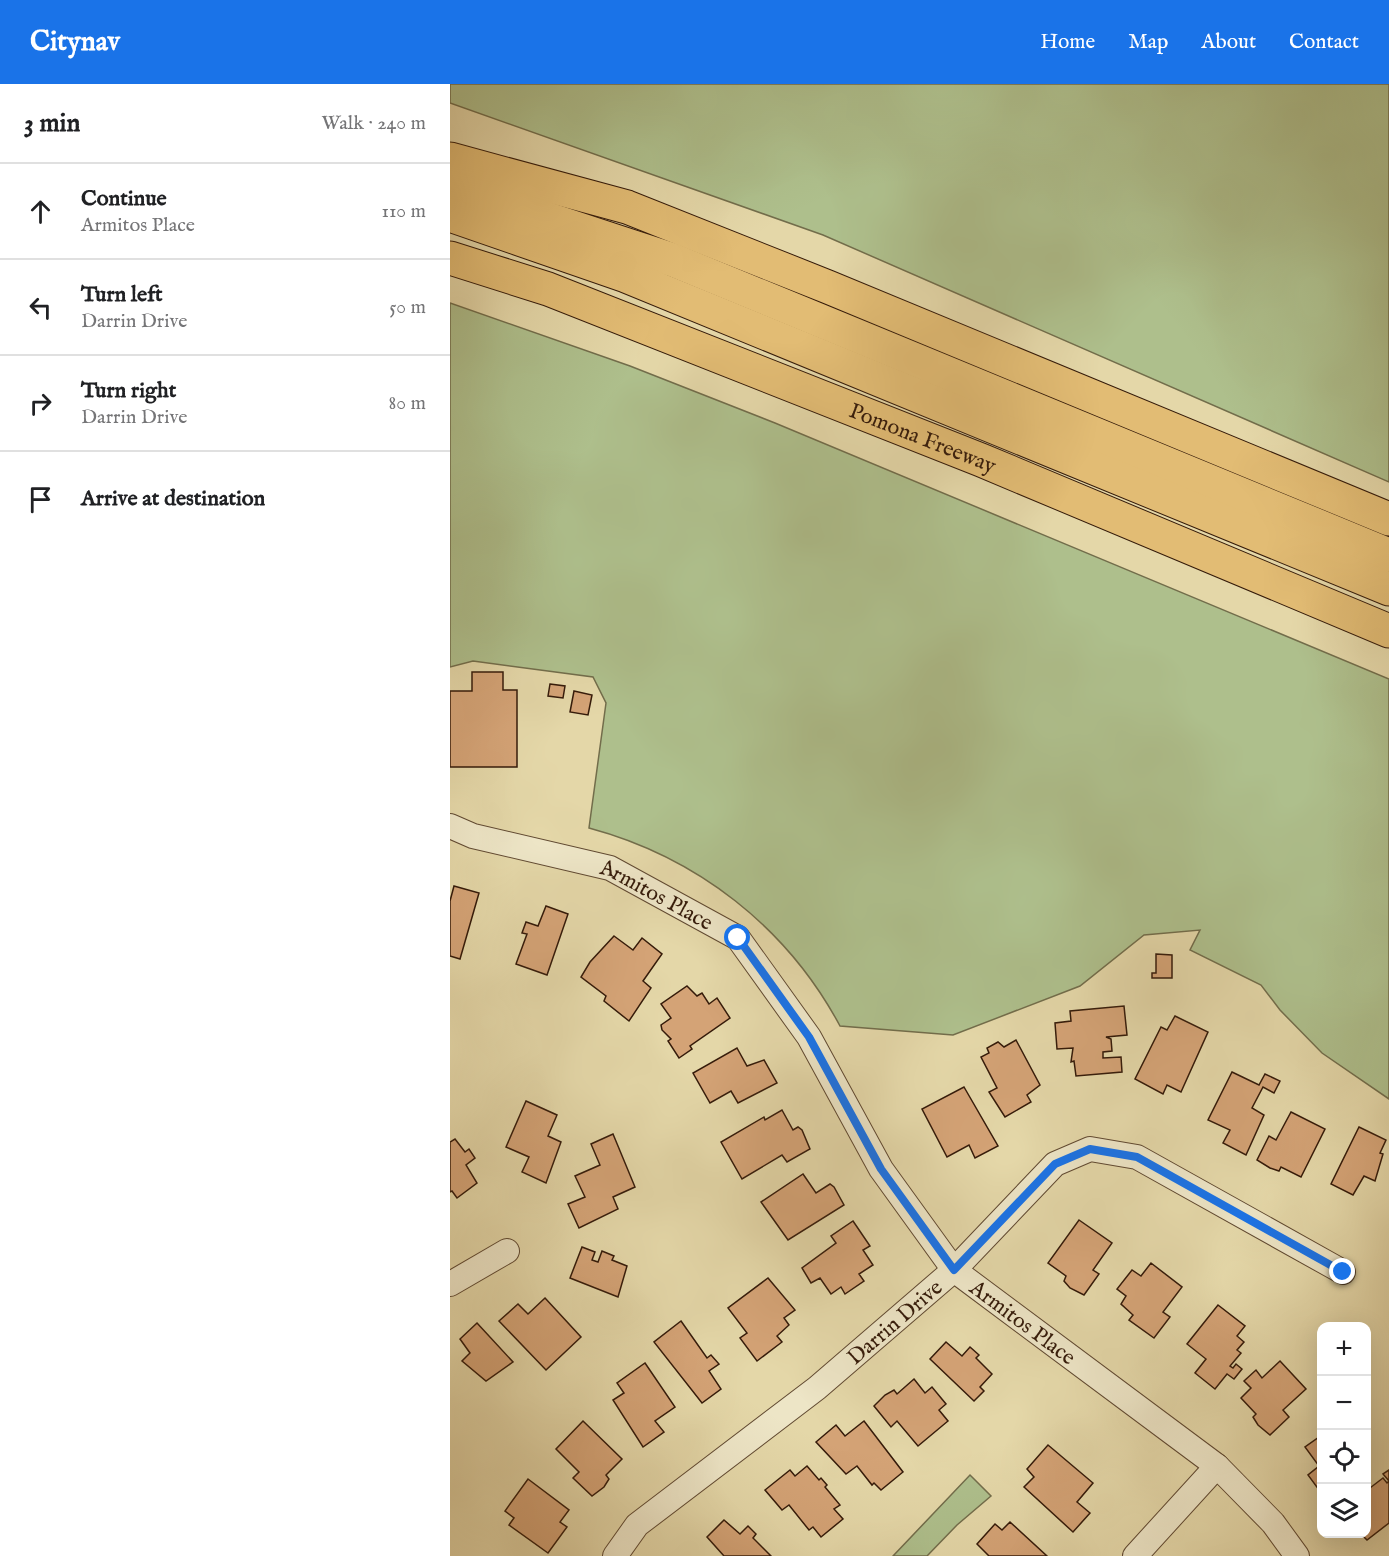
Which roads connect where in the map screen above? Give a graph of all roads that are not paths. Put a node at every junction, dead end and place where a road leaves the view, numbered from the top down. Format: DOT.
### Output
graph roads {
  1 [pos="450,159"];
  2 [pos="450,187"];
  3 [pos="450,215"];
  4 [pos="450,258"];
  5 [pos="1389,519"];
  6 [pos="1389,555"];
  7 [pos="1389,589"];
  8 [pos="1389,632"];
  9 [pos="450,826"];
  10 [pos="507,1251"];
  11 [pos="954,1270"];
  12 [pos="1343,1272"];
  13 [pos="450,1284"];
  14 [pos="1216,1466"];
  15 [pos="615,1556"];
  16 [pos="1135,1556"];
  17 [pos="1297,1556"];
  1 -- 5 [label="highway"];
  2 -- 6 [label="highway"];
  3 -- 7 [label="highway"];
  4 -- 8 [label="highway, Pomona Freeway"];
  9 -- 11 [label="street, Armitos Place"];
  10 -- 13 [label="street"];
  11 -- 12 [label="street, Darrin Drive"];
  11 -- 14 [label="street, Armitos Place"];
  11 -- 15 [label="street, Darrin Drive"];
  14 -- 16 [label="street"];
  14 -- 17 [label="street, Armitos Place"];
}
